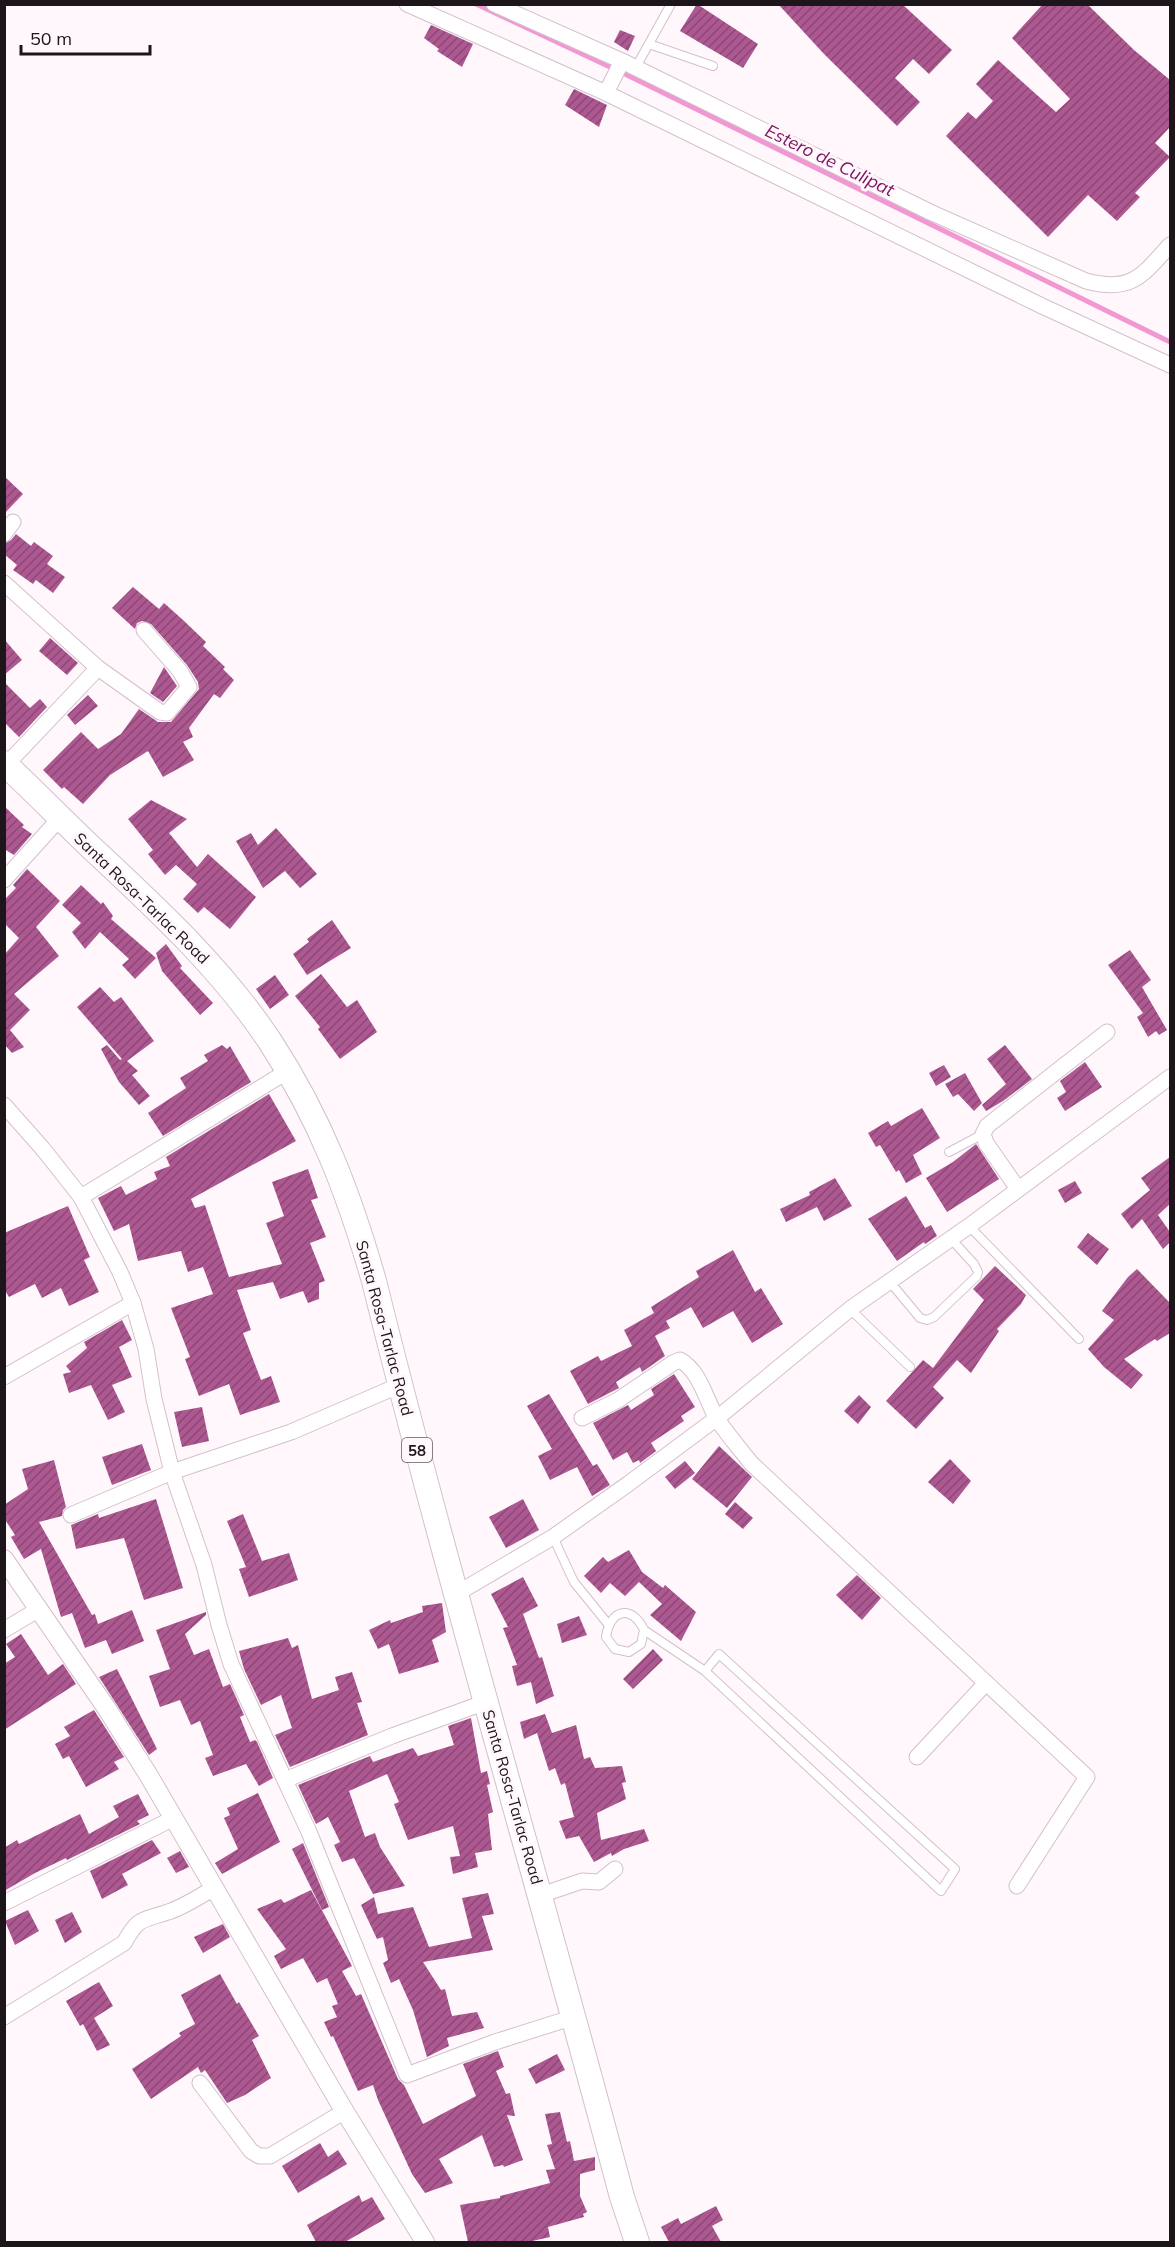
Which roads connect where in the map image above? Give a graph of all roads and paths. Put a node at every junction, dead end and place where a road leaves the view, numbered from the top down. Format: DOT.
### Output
graph roads {
  1 [pos="407,4"];
  2 [pos="494,4"];
  3 [pos="671,4"];
  4 [pos="649,44"];
  5 [pos="626,66"];
  6 [pos="713,66"];
  7 [pos="607,90"];
  8 [pos="1170,245"];
  9 [pos="1170,365"];
  10 [pos="4,583"];
  11 [pos="144,630"];
  12 [pos="98,668"];
  13 [pos="5,764"];
  14 [pos="60,818"];
  15 [pos="4,880"];
  16 [pos="1107,1032"];
  17 [pos="288,1071"];
  18 [pos="1170,1077"];
  19 [pos="4,1105"];
  20 [pos="983,1134"];
  21 [pos="949,1152"];
  22 [pos="1018,1189"];
  23 [pos="81,1197"];
  24 [pos="969,1226"];
  25 [pos="951,1239"];
  26 [pos="890,1282"];
  27 [pos="133,1303"];
  28 [pos="850,1309"];
  29 [pos="1079,1339"];
  30 [pos="910,1366"];
  31 [pos="4,1377"];
  32 [pos="400,1385"];
  33 [pos="582,1418"];
  34 [pos="717,1418"];
  35 [pos="172,1472"];
  36 [pos="71,1515"];
  37 [pos="553,1537"];
  38 [pos="4,1559"];
  39 [pos="456,1594"];
  40 [pos="39,1609"];
  41 [pos="608,1624"];
  42 [pos="4,1630"];
  43 [pos="644,1630"];
  44 [pos="705,1671"];
  45 [pos="986,1683"];
  46 [pos="486,1702"];
  47 [pos="917,1757"];
  48 [pos="285,1780"];
  49 [pos="174,1818"];
  50 [pos="615,1869"];
  51 [pos="1017,1886"];
  52 [pos="214,1888"];
  53 [pos="541,1895"];
  54 [pos="4,1903"];
  55 [pos="4,2017"];
  56 [pos="574,2017"];
  57 [pos="200,2083"];
  58 [pos="345,2111"];
  59 [pos="425,2242"];
  60 [pos="637,2242"];
  1 -- 7 [label="street"];
  2 -- 5 [label="street"];
  3 -- 4 [label="lane"];
  4 -- 5 [label="lane"];
  4 -- 6 [label="lane"];
  5 -- 7 [label="street"];
  5 -- 8 [label="street"];
  7 -- 9 [label="street"];
  10 -- 12 [label="street"];
  11 -- 12 [label="street"];
  12 -- 13 [label="street"];
  13 -- 14 [label="highway, Santa Rosa-Tarlac Road / 58"];
  14 -- 15 [label="street"];
  14 -- 17 [label="highway, Santa Rosa-Tarlac Road / 58"];
  16 -- 20 [label="street"];
  17 -- 23 [label="street"];
  17 -- 32 [label="highway, Santa Rosa-Tarlac Road / 58"];
  18 -- 22 [label="street"];
  19 -- 23 [label="street"];
  20 -- 21 [label="lane"];
  20 -- 22 [label="street"];
  22 -- 24 [label="street"];
  23 -- 27 [label="street"];
  24 -- 25 [label="street"];
  24 -- 29 [label="lane"];
  25 -- 26 [label="street"];
  25 -- 26 [label="lane"];
  26 -- 28 [label="street"];
  27 -- 31 [label="street"];
  27 -- 35 [label="street"];
  28 -- 30 [label="lane"];
  28 -- 34 [label="street"];
  32 -- 35 [label="street"];
  32 -- 39 [label="highway, Santa Rosa-Tarlac Road / 58"];
  33 -- 34 [label="street"];
  34 -- 37 [label="street"];
  34 -- 45 [label="street"];
  35 -- 36 [label="street"];
  35 -- 48 [label="street"];
  37 -- 39 [label="street"];
  37 -- 41 [label="lane"];
  38 -- 40 [label="street"];
  39 -- 46 [label="highway, Santa Rosa-Tarlac Road / 58"];
  40 -- 42 [label="street"];
  40 -- 49 [label="street"];
  41 -- 43 [label="lane"];
  41 -- 43 [label="lane"];
  43 -- 44 [label="lane"];
  44 -- 44 [label="lane"];
  45 -- 47 [label="street"];
  45 -- 51 [label="street"];
  46 -- 48 [label="street"];
  46 -- 53 [label="highway, Santa Rosa-Tarlac Road / 58"];
  48 -- 56 [label="street"];
  49 -- 52 [label="street"];
  49 -- 54 [label="street"];
  50 -- 53 [label="street"];
  52 -- 55 [label="street"];
  52 -- 58 [label="street"];
  53 -- 56 [label="highway, Santa Rosa-Tarlac Road / 58"];
  56 -- 60 [label="highway, Santa Rosa-Tarlac Road / 58"];
  57 -- 58 [label="street"];
  58 -- 59 [label="street"];
}
